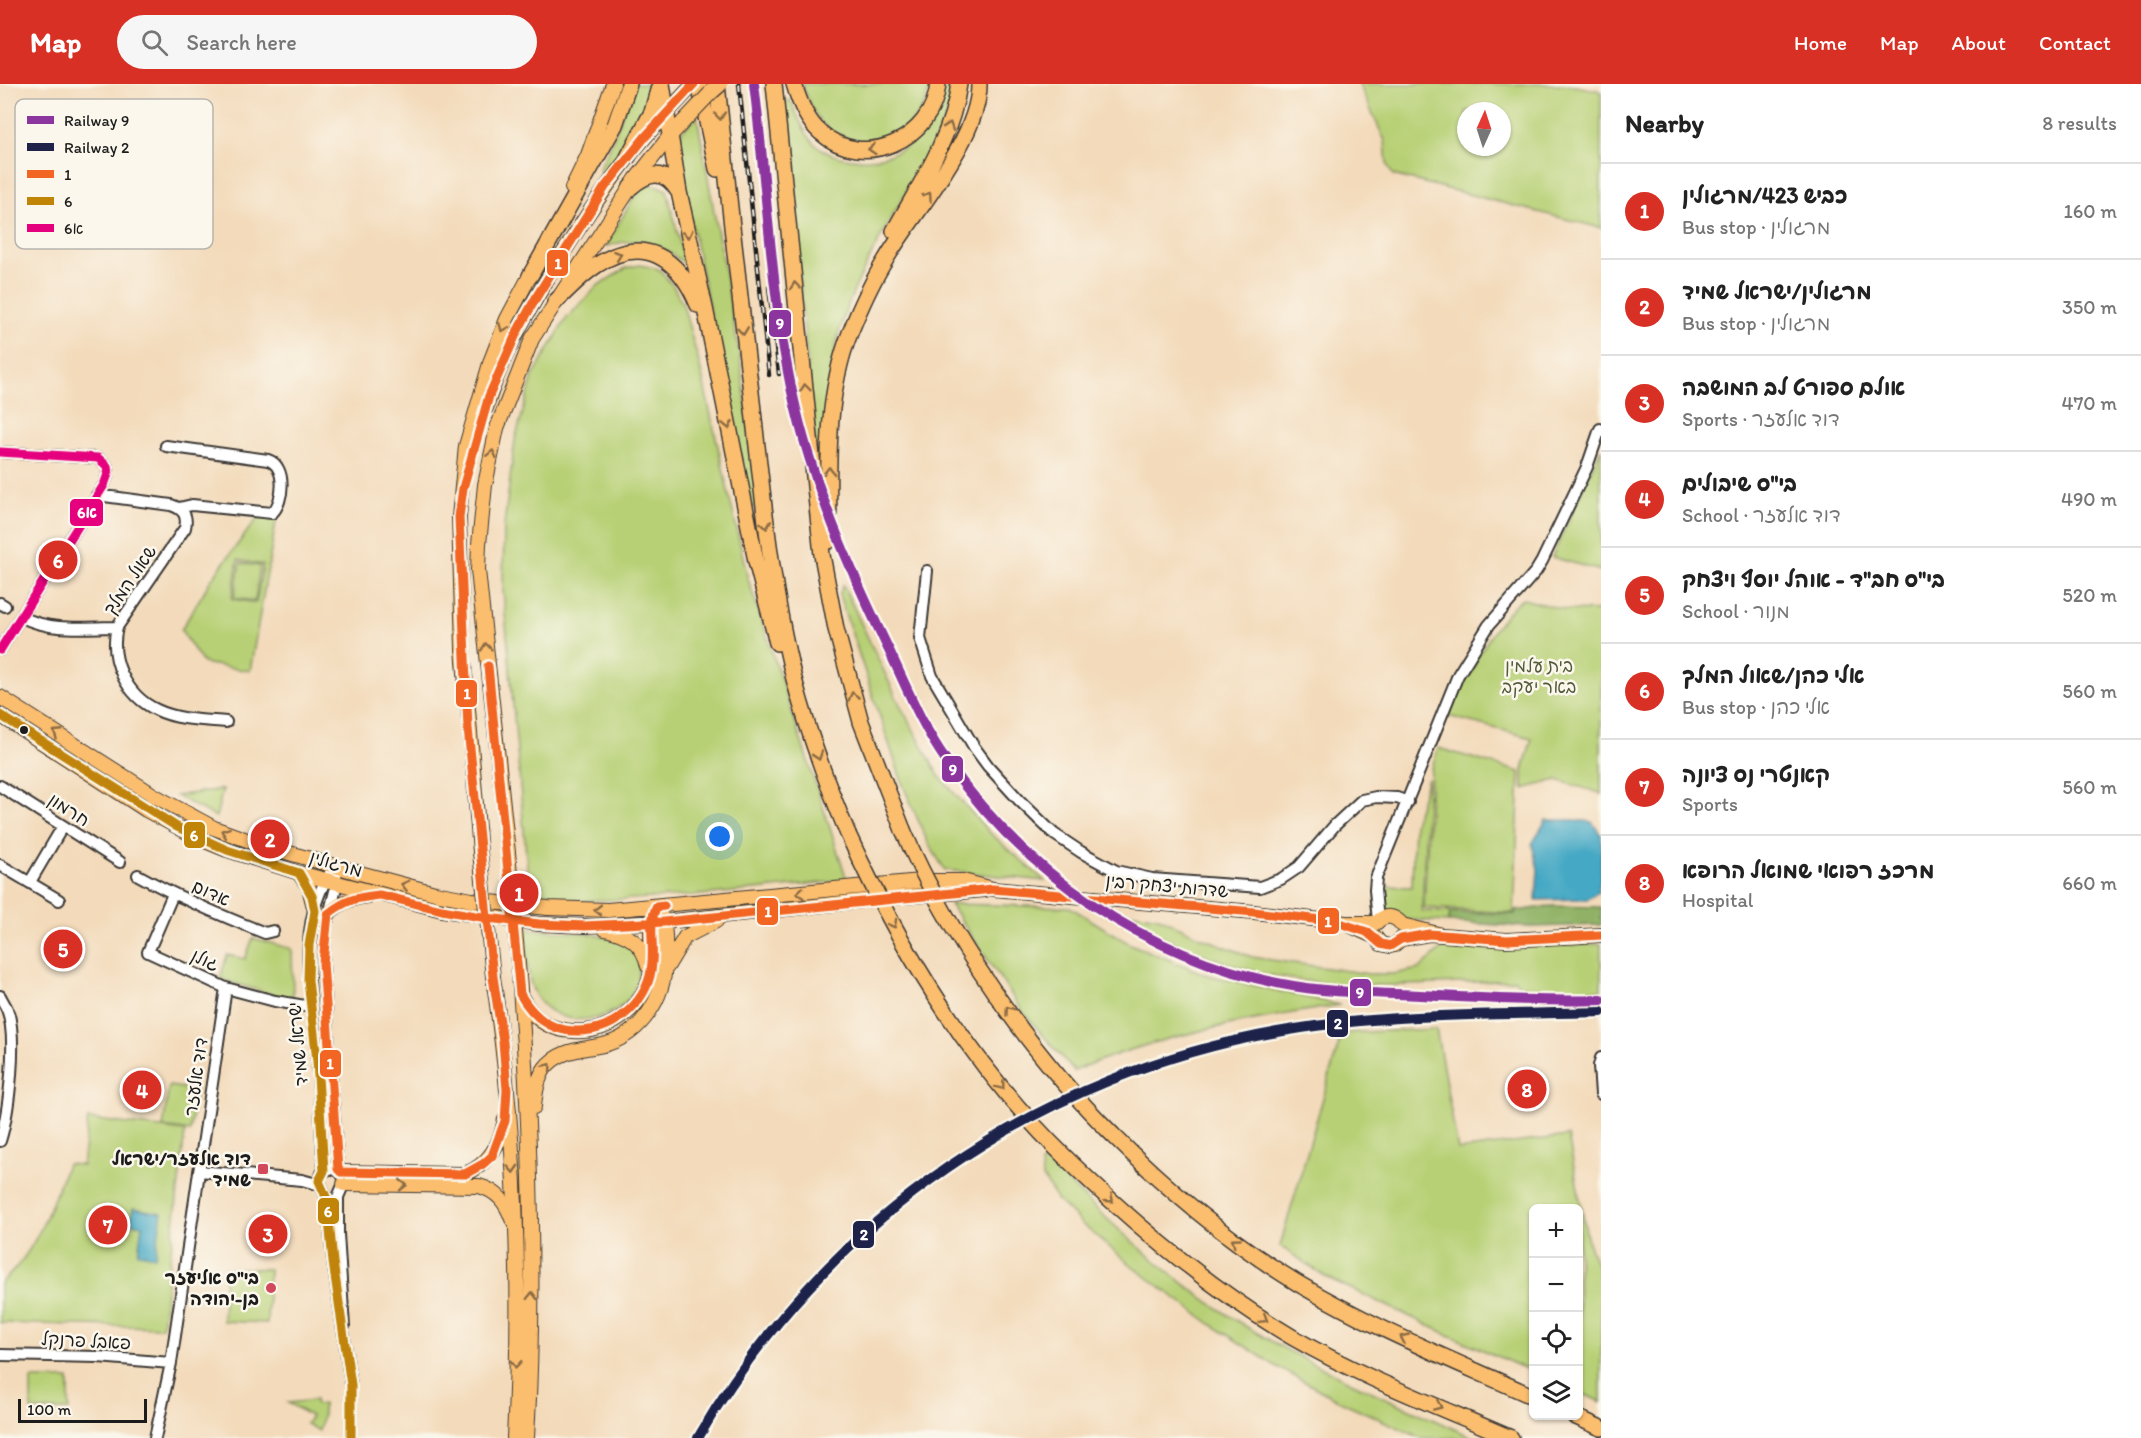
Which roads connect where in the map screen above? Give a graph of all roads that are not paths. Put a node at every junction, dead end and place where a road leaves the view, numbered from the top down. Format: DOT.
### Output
graph roads {
  1 [pos="613,84"];
  2 [pos="629,84"];
  3 [pos="660,84"];
  4 [pos="774,84"];
  5 [pos="794,84"];
  6 [pos="938,84"];
  7 [pos="959,84"];
  8 [pos="979,84"];
  9 [pos="710,85"];
  10 [pos="665,115"];
  11 [pos="669,137"];
  12 [pos="628,157"];
  13 [pos="631,187"];
  14 [pos="679,192"];
  15 [pos="530,276"];
  16 [pos="555,302"];
  17 [pos="714,356"];
  18 [pos="838,369"];
  19 [pos="1600,429"];
  20 [pos="166,446"];
  21 [pos="0,452"];
  22 [pos="462,488"];
  23 [pos="98,495"];
  24 [pos="179,508"];
  25 [pos="927,571"];
  26 [pos="828,592"];
  27 [pos="22,617"];
  28 [pos="117,627"];
  29 [pos="0,650"];
  30 [pos="0,696"];
  31 [pos="0,716"];
  32 [pos="226,722"];
  33 [pos="810,733"];
  34 [pos="0,786"];
  35 [pos="1408,802"];
  36 [pos="63,826"];
  37 [pos="120,862"];
  38 [pos="0,865"];
  39 [pos="335,866"];
  40 [pos="298,873"];
  41 [pos="138,875"];
  42 [pos="30,882"];
  43 [pos="331,882"];
  44 [pos="993,889"];
  45 [pos="173,894"];
  46 [pos="380,895"];
  47 [pos="59,900"];
  48 [pos="656,907"];
  49 [pos="321,913"];
  50 [pos="736,915"];
  51 [pos="657,922"];
  52 [pos="585,926"];
  53 [pos="1387,927"];
  54 [pos="273,931"];
  55 [pos="1601,935"];
  56 [pos="664,972"];
  57 [pos="648,979"];
  58 [pos="226,988"];
  59 [pos="520,994"];
  60 [pos="0,996"];
  61 [pos="311,1006"];
  62 [pos="6,1045"];
  63 [pos="1601,1058"];
  64 [pos="507,1090"];
  65 [pos="1601,1094"];
  66 [pos="0,1141"];
  67 [pos="530,1142"];
  68 [pos="199,1171"];
  69 [pos="341,1179"];
  70 [pos="322,1180"];
  71 [pos="516,1229"];
  72 [pos="344,1327"];
  73 [pos="0,1355"];
  74 [pos="171,1363"];
  75 [pos="1529,1395"];
  76 [pos="1583,1420"];
  77 [pos="1601,1428"];
  78 [pos="155,1438"];
  79 [pos="351,1438"];
  80 [pos="514,1438"];
  81 [pos="527,1438"];
  82 [pos="1511,1438"];
  1 -- 15 [label="main road"];
  2 -- 15 [label="highway"];
  3 -- 10 [label="highway"];
  3 -- 12 [label="highway"];
  26 -- 4 [label="highway, one-way"];
  6 -- 5 [label="highway, one-way"];
  18 -- 7 [label="highway, one-way"];
  18 -- 8 [label="highway, one-way"];
  9 -- 10 [label="main road"];
  9 -- 11 [label="main road, bridge"];
  9 -- 33 [label="highway, one-way"];
  10 -- 11 [label="highway"];
  10 -- 12 [label="main road"];
  11 -- 13 [label="main road"];
  11 -- 14 [label="highway"];
  12 -- 22 [label="main road"];
  13 -- 14 [label="highway"];
  13 -- 16 [label="main road"];
  14 -- 17 [label="highway, one-way"];
  15 -- 22 [label="main road, one-way"];
  16 -- 17 [label="highway, one-way"];
  59 -- 16 [label="main road, one-way, bridge"];
  17 -- 33 [label="highway, one-way"];
  26 -- 18 [label="highway, one-way"];
  19 -- 35 [label="street"];
  20 -- 24 [label="street"];
  21 -- 23 [label="street"];
  22 -- 64 [label="main road, bridge"];
  23 -- 24 [label="street"];
  23 -- 27 [label="street"];
  24 -- 28 [label="street, שאול המלך"];
  25 -- 35 [label="street"];
  75 -- 26 [label="highway, one-way, bridge"];
  27 -- 28 [label="street"];
  27 -- 29 [label="street"];
  28 -- 32 [label="street, שאול המלך"];
  39 -- 30 [label="main road, מרגולין, one-way"];
  31 -- 40 [label="main road, מרגולין"];
  33 -- 82 [label="highway, one-way, bridge"];
  34 -- 36 [label="street, חרמון"];
  35 -- 53 [label="street"];
  36 -- 37 [label="street, חרמון"];
  36 -- 42 [label="street"];
  38 -- 42 [label="street"];
  39 -- 43 [label="street, ישראל שמיד"];
  48 -- 39 [label="main road, מרגולין, one-way"];
  40 -- 43 [label="main road, מרגולין"];
  40 -- 49 [label="main road"];
  41 -- 45 [label="street, אדום"];
  42 -- 47 [label="street"];
  43 -- 46 [label="main road, מרגולין"];
  43 -- 49 [label="street, ישראל שמיד"];
  44 -- 48 [label="main road, שדרות יצחק רבין, one-way"];
  44 -- 50 [label="main road, שדרות יצחק רבין"];
  44 -- 53 [label="main road, שדרות יצחק רבין"];
  45 -- 54 [label="street, אדום"];
  45 -- 58 [label="street, גולן"];
  46 -- 49 [label="main road"];
  46 -- 52 [label="main road, מרגולין"];
  48 -- 51 [label="main road"];
  49 -- 61 [label="street, ישראל שמיד"];
  49 -- 69 [label="street, ישראל שמיד"];
  50 -- 51 [label="main road, שדרות יצחק רבין"];
  50 -- 56 [label="main road"];
  51 -- 52 [label="main road, מרגולין"];
  51 -- 56 [label="main road"];
  51 -- 57 [label="main road"];
  52 -- 57 [label="main road"];
  53 -- 55 [label="main road, שדרות יצחק רבין"];
  67 -- 56 [label="main road, one-way"];
  57 -- 59 [label="main road"];
  58 -- 61 [label="street, גולן"];
  58 -- 68 [label="street, דוד אלעזר"];
  59 -- 67 [label="main road"];
  60 -- 62 [label="street"];
  61 -- 70 [label="street, ישראל שמיד"];
  62 -- 66 [label="street"];
  63 -- 65 [label="street"];
  64 -- 69 [label="main road"];
  64 -- 71 [label="main road, one-way"];
  81 -- 67 [label="main road, one-way"];
  68 -- 70 [label="street"];
  68 -- 74 [label="street, דוד אלעזר"];
  69 -- 70 [label="street"];
  69 -- 70 [label="street"];
  69 -- 71 [label="main road, one-way"];
  69 -- 72 [label="street, ישראל שמיד"];
  70 -- 72 [label="street, ישראל שמיד"];
  71 -- 80 [label="main road, one-way"];
  72 -- 79 [label="street, ישראל שמיד"];
  73 -- 74 [label="street, פאבל פרנקל"];
  74 -- 78 [label="street, דוד אלעזר"];
  76 -- 77 [label="highway"];
}
